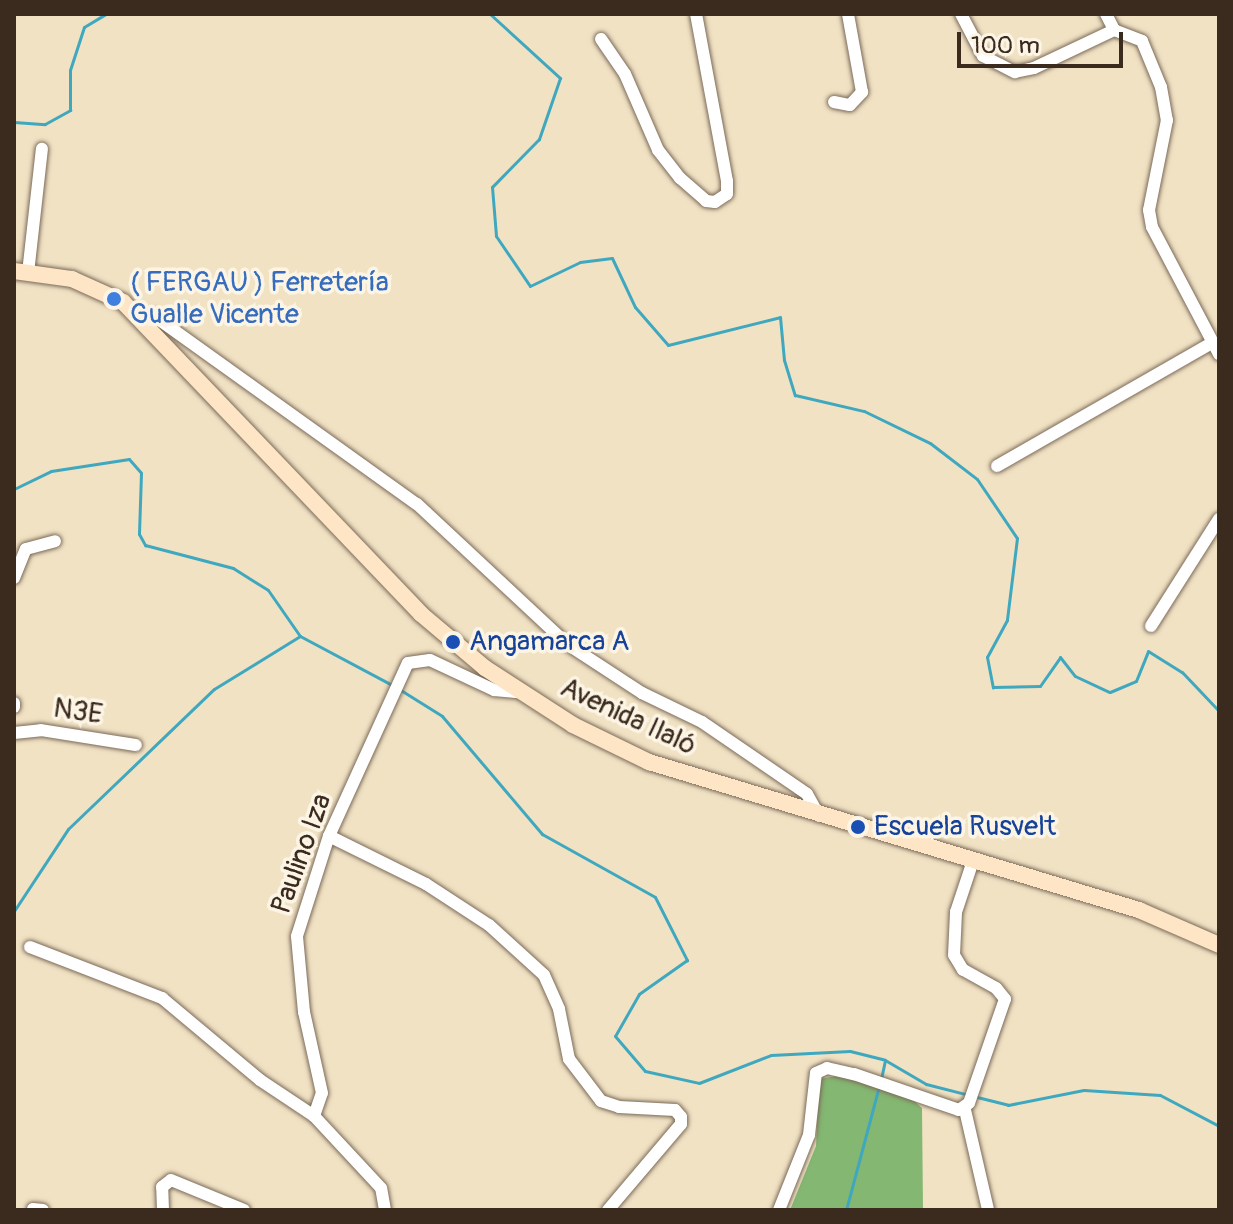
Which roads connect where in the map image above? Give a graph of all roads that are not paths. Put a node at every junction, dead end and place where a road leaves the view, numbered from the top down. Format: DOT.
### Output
graph roads {
  1 [pos="696,14"];
  2 [pos="848,14"];
  3 [pos="961,14"];
  4 [pos="1106,14"];
  5 [pos="1114,30"];
  6 [pos="601,39"];
  7 [pos="834,102"];
  8 [pos="42,149"];
  9 [pos="21,272"];
  10 [pos="139,316"];
  11 [pos="1216,348"];
  12 [pos="997,466"];
  13 [pos="1219,519"];
  14 [pos="55,541"];
  15 [pos="14,578"];
  16 [pos="1151,626"];
  17 [pos="519,692"];
  18 [pos="14,733"];
  19 [pos="136,745"];
  20 [pos="819,816"];
  21 [pos="329,836"];
  22 [pos="973,861"];
  23 [pos="1219,945"];
  24 [pos="30,947"];
  25 [pos="967,1106"];
  26 [pos="314,1116"];
  27 [pos="163,1210"];
  28 [pos="244,1210"];
  29 [pos="385,1210"];
  30 [pos="608,1210"];
  31 [pos="779,1210"];
  32 [pos="988,1210"];
  1 -- 6 [label="street"];
  2 -- 7 [label="street"];
  3 -- 5 [label="street"];
  4 -- 5 [label="street"];
  5 -- 11 [label="street"];
  8 -- 9 [label="street"];
  9 -- 10 [label="main road, Avenida Ilaló"];
  10 -- 17 [label="main road, Avenida Ilaló"];
  10 -- 20 [label="street"];
  11 -- 12 [label="street"];
  13 -- 16 [label="street"];
  14 -- 15 [label="street"];
  17 -- 20 [label="main road, Avenida Ilaló"];
  17 -- 21 [label="street, Paulino Iza"];
  18 -- 19 [label="street, N3E"];
  20 -- 22 [label="main road, Avenida Ilaló"];
  21 -- 26 [label="street, Paulino Iza"];
  21 -- 30 [label="street"];
  22 -- 23 [label="main road, Avenida Ilaló"];
  22 -- 25 [label="street"];
  24 -- 26 [label="street"];
  25 -- 31 [label="street"];
  25 -- 32 [label="street"];
  26 -- 29 [label="street"];
  27 -- 28 [label="street"];
}
